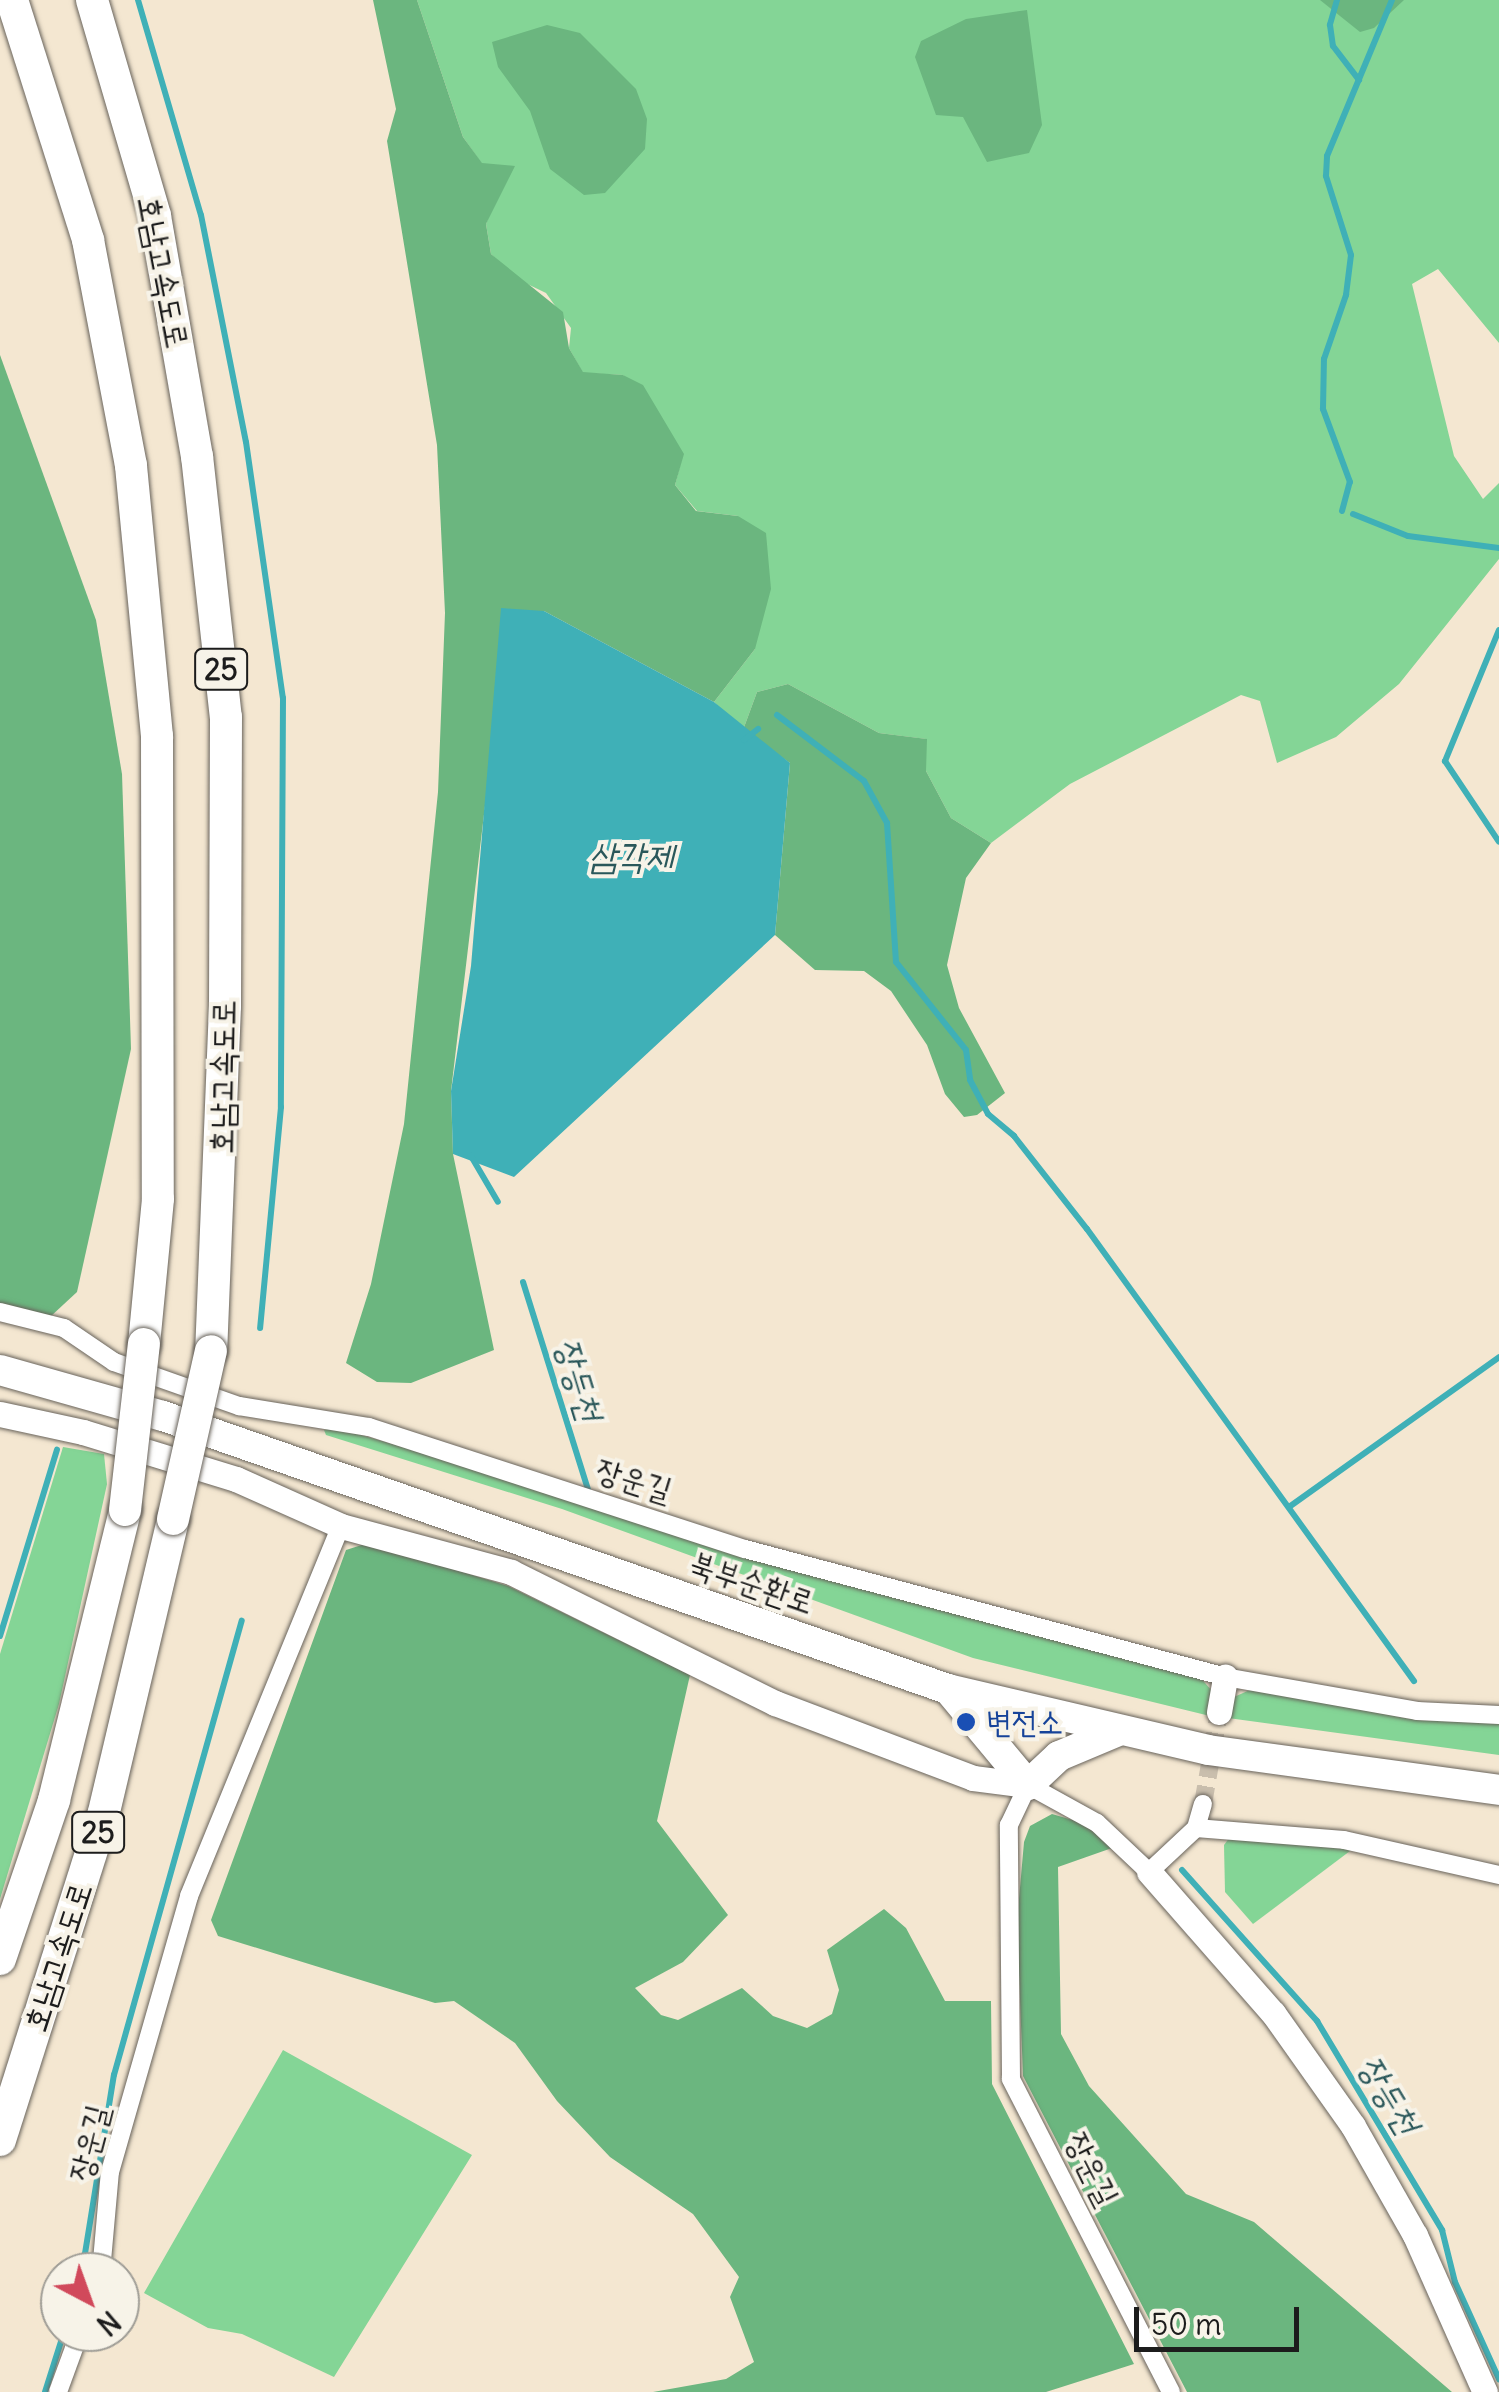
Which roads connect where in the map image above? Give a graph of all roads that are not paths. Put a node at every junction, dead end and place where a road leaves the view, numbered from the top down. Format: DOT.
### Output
graph roads {
  1 [pos="12,0"];
  2 [pos="92,0"];
  3 [pos="0,1312"];
  4 [pos="0,1370"];
  5 [pos="0,1414"];
  6 [pos="340,1526"];
  7 [pos="1226,1677"];
  8 [pos="948,1688"];
  9 [pos="1220,1712"];
  10 [pos="1499,1715"];
  11 [pos="1116,1732"];
  12 [pos="1028,1785"];
  13 [pos="1499,1790"];
  14 [pos="1203,1804"];
  15 [pos="1196,1828"];
  16 [pos="1149,1872"];
  17 [pos="1499,1875"];
  18 [pos="0,1959"];
  19 [pos="0,2140"];
  20 [pos="103,2252"];
  21 [pos="73,2352"];
  22 [pos="58,2392"];
  23 [pos="1170,2392"];
  24 [pos="1485,2392"];
  1 -- 18 [label="highway, 호남고속도로 / 25, bridge"];
  2 -- 19 [label="highway, 호남고속도로 / 25, bridge"];
  3 -- 7 [label="street, 장운길"];
  4 -- 8 [label="main road, 북부순환로"];
  5 -- 6 [label="street"];
  6 -- 12 [label="street"];
  6 -- 20 [label="street, 장운길"];
  7 -- 9 [label="street"];
  7 -- 10 [label="street, 장운길"];
  8 -- 11 [label="main road, 북부순환로"];
  8 -- 12 [label="main road"];
  11 -- 12 [label="main road"];
  11 -- 13 [label="main road, 북부순환로"];
  12 -- 16 [label="street"];
  12 -- 23 [label="street, 장운길"];
  14 -- 15 [label="street"];
  15 -- 16 [label="street"];
  15 -- 17 [label="street"];
  16 -- 24 [label="street"];
  21 -- 22 [label="street"];
}
